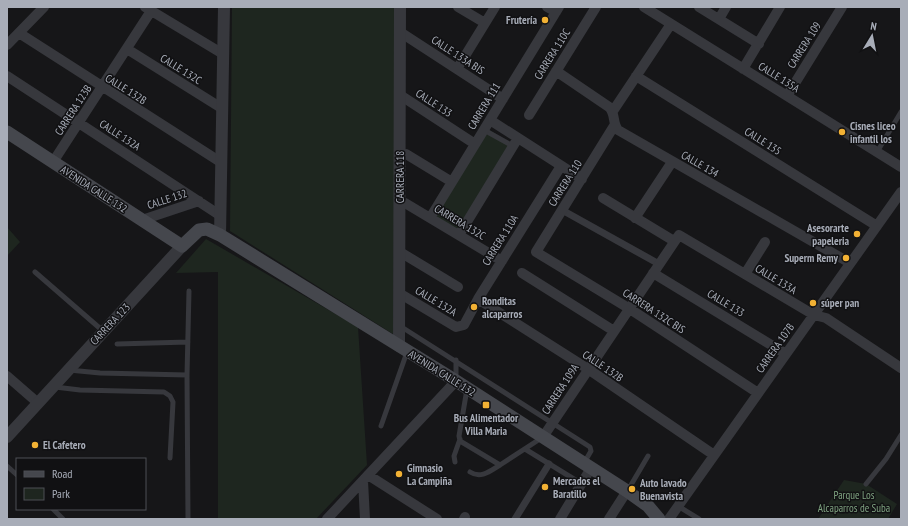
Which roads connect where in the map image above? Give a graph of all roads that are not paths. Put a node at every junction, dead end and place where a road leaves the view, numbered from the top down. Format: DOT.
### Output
graph roads {
  1 [pos="44,7"];
  2 [pos="224,7"];
  3 [pos="400,7"];
  4 [pos="458,7"];
  5 [pos="495,7"];
  6 [pos="596,7"];
  7 [pos="644,7"];
  8 [pos="698,7"];
  9 [pos="726,7"];
  10 [pos="780,7"];
  11 [pos="842,7"];
  12 [pos="148,9"];
  13 [pos="554,9"];
  14 [pos="719,19"];
  15 [pos="485,24"];
  16 [pos="671,24"];
  17 [pos="400,32"];
  18 [pos="19,33"];
  19 [pos="758,44"];
  20 [pos="7,45"];
  21 [pos="127,49"];
  22 [pos="223,54"];
  23 [pos="743,68"];
  24 [pos="457,69"];
  25 [pos="556,71"];
  26 [pos="7,76"];
  27 [pos="636,76"];
  28 [pos="102,87"];
  29 [pos="400,95"];
  30 [pos="787,96"];
  31 [pos="503,99"];
  32 [pos="222,109"];
  33 [pos="613,111"];
  34 [pos="901,112"];
  35 [pos="529,115"];
  36 [pos="490,120"];
  37 [pos="79,123"];
  38 [pos="614,126"];
  39 [pos="484,130"];
  40 [pos="7,132"];
  41 [pos="515,142"];
  42 [pos="475,144"];
  43 [pos="877,152"];
  44 [pos="406,154"];
  45 [pos="53,162"];
  46 [pos="672,162"];
  47 [pos="222,163"];
  48 [pos="899,164"];
  49 [pos="561,166"];
  50 [pos="582,179"];
  51 [pos="452,182"];
  52 [pos="901,192"];
  53 [pos="603,198"];
  54 [pos="199,201"];
  55 [pos="405,203"];
  56 [pos="562,210"];
  57 [pos="220,216"];
  58 [pos="430,218"];
  59 [pos="635,218"];
  60 [pos="142,220"];
  61 [pos="877,226"];
  62 [pos="220,235"];
  63 [pos="459,235"];
  64 [pos="676,238"];
  65 [pos="765,242"];
  66 [pos="182,246"];
  67 [pos="400,252"];
  68 [pos="536,252"];
  69 [pos="502,261"];
  70 [pos="850,263"];
  71 [pos="659,264"];
  72 [pos="35,272"];
  73 [pos="522,273"];
  74 [pos="653,273"];
  75 [pos="745,274"];
  76 [pos="458,287"];
  77 [pos="189,291"];
  78 [pos="399,293"];
  79 [pos="478,299"];
  80 [pos="630,309"];
  81 [pos="814,315"];
  82 [pos="399,325"];
  83 [pos="460,327"];
  84 [pos="614,331"];
  85 [pos="104,332"];
  86 [pos="188,342"];
  87 [pos="117,344"];
  88 [pos="403,348"];
  89 [pos="786,354"];
  90 [pos="456,360"];
  91 [pos="901,368"];
  92 [pos="588,369"];
  93 [pos="68,370"];
  94 [pos="187,375"];
  95 [pos="7,376"];
  96 [pos="456,381"];
  97 [pos="53,386"];
  98 [pos="468,388"];
  99 [pos="758,393"];
  100 [pos="38,403"];
  101 [pos="553,422"];
  102 [pos="381,426"];
  103 [pos="901,435"];
  104 [pos="7,437"];
  105 [pos="543,437"];
  106 [pos="460,439"];
  107 [pos="524,449"];
  108 [pos="714,455"];
  109 [pos="648,456"];
  110 [pos="170,458"];
  111 [pos="455,462"];
  112 [pos="549,464"];
  113 [pos="500,465"];
  114 [pos="588,465"];
  115 [pos="7,466"];
  116 [pos="470,472"];
  117 [pos="16,474"];
  118 [pos="365,478"];
  119 [pos="582,484"];
  120 [pos="866,484"];
  121 [pos="627,491"];
  122 [pos="678,506"];
  123 [pos="54,510"];
  124 [pos="660,518"];
  125 [pos="63,519"];
  126 [pos="188,519"];
  127 [pos="327,519"];
  128 [pos="365,519"];
  129 [pos="437,519"];
  130 [pos="515,519"];
  131 [pos="560,519"];
  132 [pos="609,519"];
  133 [pos="699,519"];
  1 -- 18 [label="street"];
  2 -- 22 [label="street"];
  3 -- 17 [label="street, CARRERA 118"];
  4 -- 15 [label="street"];
  5 -- 15 [label="street"];
  6 -- 25 [label="street, CARRERA 110C"];
  7 -- 16 [label="street, CALLE 135A"];
  8 -- 14 [label="street"];
  9 -- 14 [label="street"];
  10 -- 19 [label="street"];
  11 -- 30 [label="street, CARRERA 109"];
  12 -- 21 [label="street, CARRERA 123B"];
  12 -- 22 [label="street"];
  13 -- 31 [label="street, CARRERA 111"];
  14 -- 19 [label="street"];
  15 -- 24 [label="street"];
  16 -- 23 [label="street, CALLE 135A"];
  16 -- 27 [label="street"];
  17 -- 24 [label="street, CALLE 133A BIS"];
  17 -- 29 [label="street, CARRERA 118"];
  18 -- 20 [label="street"];
  18 -- 28 [label="street, CALLE 132B"];
  19 -- 23 [label="street"];
  21 -- 28 [label="street, CARRERA 123B"];
  21 -- 32 [label="street, CALLE 132C"];
  22 -- 32 [label="street"];
  23 -- 30 [label="street, CALLE 135A"];
  24 -- 31 [label="street, CALLE 133A BIS"];
  25 -- 33 [label="street"];
  25 -- 35 [label="street, CARRERA 110C"];
  26 -- 37 [label="street, CALLE 132A"];
  27 -- 33 [label="street"];
  27 -- 61 [label="street, CALLE 135"];
  28 -- 37 [label="street, CARRERA 123B"];
  28 -- 47 [label="street, CALLE 132B"];
  29 -- 42 [label="street, CALLE 133"];
  29 -- 67 [label="street, CARRERA 118"];
  30 -- 43 [label="street, CALLE 135A"];
  31 -- 36 [label="street, CARRERA 111"];
  32 -- 47 [label="street"];
  33 -- 38 [label="street"];
  34 -- 43 [label="lane"];
  36 -- 39 [label="street, CARRERA 111"];
  36 -- 41 [label="street"];
  37 -- 45 [label="street, CARRERA 123B"];
  37 -- 54 [label="street, CALLE 132A"];
  38 -- 46 [label="street, CALLE 134"];
  38 -- 50 [label="street, CARRERA 110"];
  39 -- 41 [label="lane"];
  39 -- 42 [label="street, CARRERA 111"];
  40 -- 45 [label="main road, AVENIDA CALLE 132"];
  41 -- 49 [label="street"];
  41 -- 63 [label="street"];
  42 -- 51 [label="street, CARRERA 111"];
  43 -- 48 [label="street, CALLE 135A"];
  44 -- 51 [label="street"];
  45 -- 60 [label="main road, AVENIDA CALLE 132"];
  46 -- 59 [label="street"];
  46 -- 70 [label="street, CALLE 134"];
  47 -- 57 [label="street"];
  49 -- 50 [label="street"];
  49 -- 69 [label="street, CARRERA 110A"];
  50 -- 56 [label="street, CARRERA 110"];
  51 -- 58 [label="street, CARRERA 111"];
  52 -- 61 [label="street, CARRERA 107B"];
  53 -- 59 [label="street, CALLE 133A"];
  54 -- 57 [label="street, CALLE 132A"];
  54 -- 60 [label="street, CALLE 132"];
  55 -- 58 [label="street, CARRERA 132C"];
  56 -- 68 [label="street, CARRERA 110"];
  56 -- 71 [label="street"];
  57 -- 62 [label="street"];
  58 -- 63 [label="street, CARRERA 132C"];
  59 -- 64 [label="street, CALLE 133A"];
  60 -- 66 [label="main road, AVENIDA CALLE 132"];
  61 -- 70 [label="street, CARRERA 107B"];
  62 -- 66 [label="main road, CARRERA 123"];
  62 -- 88 [label="main road, AVENIDA CALLE 132"];
  63 -- 69 [label="street, CARRERA 132C"];
  64 -- 71 [label="street, CARRERA 109A"];
  64 -- 75 [label="street, CALLE 133A"];
  65 -- 75 [label="street"];
  66 -- 85 [label="street, CARRERA 123"];
  67 -- 76 [label="street"];
  67 -- 78 [label="street, CARRERA 118"];
  68 -- 80 [label="street, CARRERA 132C BIS"];
  69 -- 79 [label="street, CARRERA 110A"];
  70 -- 81 [label="street, CARRERA 107B"];
  71 -- 74 [label="street, CARRERA 109A"];
  72 -- 85 [label="lane"];
  73 -- 84 [label="street"];
  74 -- 80 [label="street, CARRERA 109A"];
  74 -- 89 [label="street, CALLE 133"];
  75 -- 81 [label="street, CALLE 133A"];
  77 -- 86 [label="lane"];
  78 -- 82 [label="street, CARRERA 118"];
  78 -- 83 [label="street, CALLE 132A"];
  79 -- 83 [label="street, CARRERA 110A"];
  79 -- 92 [label="street, CALLE 132B"];
  80 -- 84 [label="street, CARRERA 109A"];
  80 -- 99 [label="street, CARRERA 132C BIS"];
  81 -- 89 [label="street, CARRERA 107B"];
  81 -- 91 [label="street, CALLE 133A"];
  82 -- 88 [label="street, CARRERA 118"];
  82 -- 90 [label="lane"];
  84 -- 92 [label="street, CARRERA 109A"];
  85 -- 93 [label="street, CARRERA 123"];
  86 -- 87 [label="lane"];
  86 -- 94 [label="lane"];
  88 -- 96 [label="main road, AVENIDA CALLE 132"];
  88 -- 102 [label="lane"];
  89 -- 99 [label="street, CARRERA 107B"];
  90 -- 96 [label="lane"];
  90 -- 101 [label="lane"];
  92 -- 101 [label="street, CARRERA 109A"];
  92 -- 108 [label="street, CALLE 132B"];
  93 -- 94 [label="lane"];
  93 -- 97 [label="street, CARRERA 123"];
  94 -- 126 [label="lane"];
  95 -- 100 [label="street"];
  96 -- 98 [label="main road, AVENIDA CALLE 132"];
  96 -- 118 [label="street"];
  97 -- 100 [label="street, CARRERA 123"];
  97 -- 110 [label="lane"];
  98 -- 105 [label="main road, AVENIDA CALLE 132"];
  98 -- 106 [label="lane"];
  99 -- 108 [label="street, CARRERA 107B"];
  100 -- 104 [label="street, CARRERA 123"];
  101 -- 105 [label="street, CARRERA 109A"];
  101 -- 114 [label="lane"];
  103 -- 120 [label="lane"];
  105 -- 107 [label="lane"];
  105 -- 114 [label="main road, AVENIDA CALLE 132"];
  106 -- 111 [label="lane"];
  106 -- 113 [label="lane"];
  107 -- 112 [label="lane"];
  107 -- 113 [label="lane"];
  108 -- 122 [label="street, CARRERA 107B"];
  109 -- 121 [label="lane"];
  112 -- 119 [label="lane"];
  112 -- 130 [label="street"];
  113 -- 116 [label="lane"];
  114 -- 119 [label="street"];
  114 -- 121 [label="main road, AVENIDA CALLE 132"];
  115 -- 117 [label="lane"];
  118 -- 127 [label="street"];
  118 -- 128 [label="street"];
  118 -- 129 [label="street"];
  119 -- 131 [label="street"];
  121 -- 124 [label="main road, AVENIDA CALLE 132"];
  121 -- 132 [label="street"];
  122 -- 124 [label="street, CARRERA 107B"];
  122 -- 133 [label="lane"];
  123 -- 125 [label="lane"];
}
